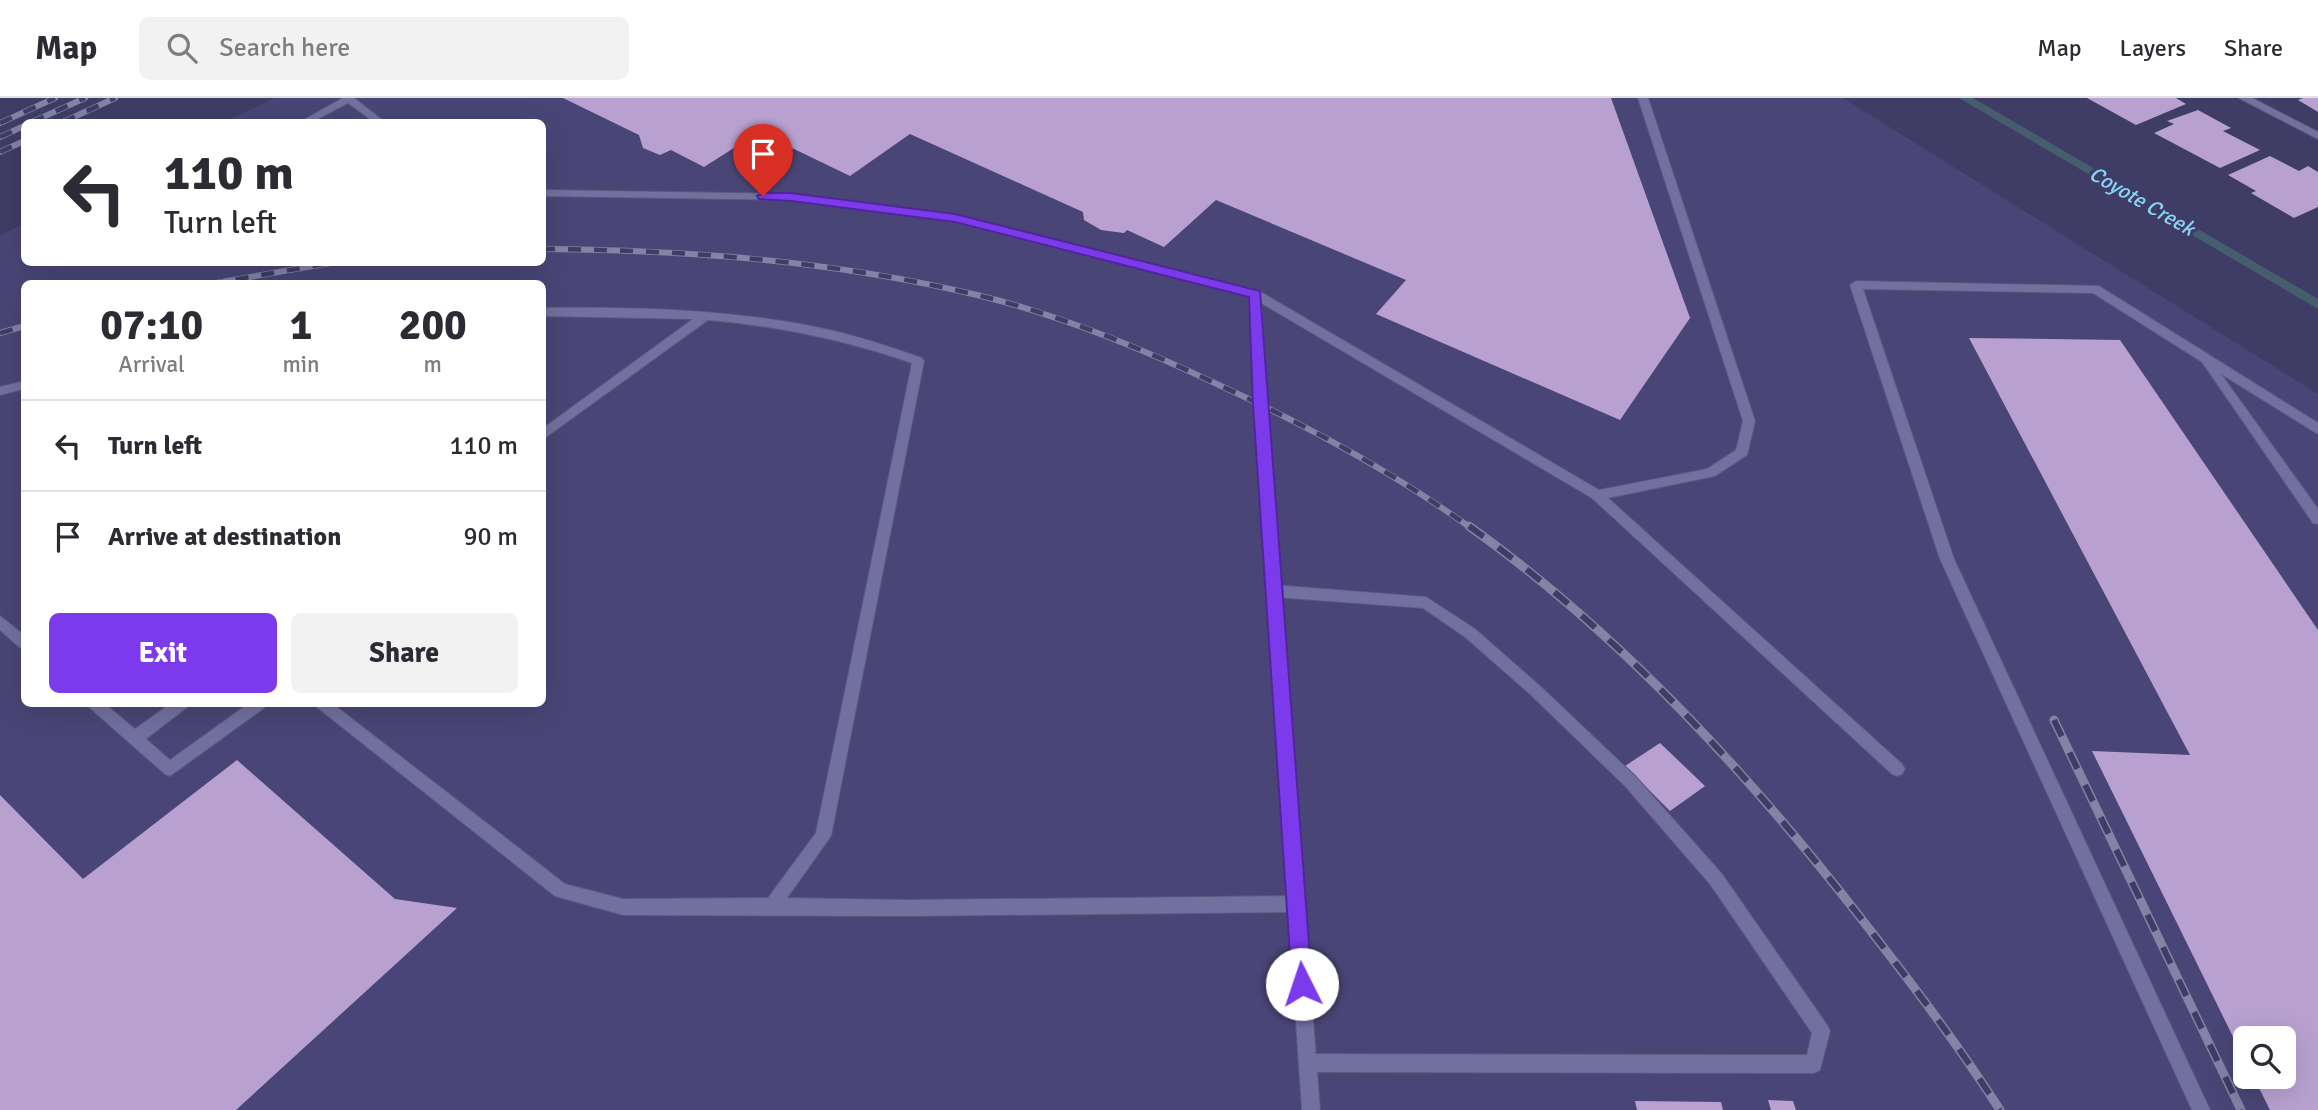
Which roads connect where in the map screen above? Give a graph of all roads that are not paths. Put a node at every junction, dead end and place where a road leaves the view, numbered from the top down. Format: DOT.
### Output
graph roads {
  1 [pos="1643,98"];
  2 [pos="2244,98"];
  3 [pos="350,99"];
  4 [pos="311,119"];
  5 [pos="376,119"];
  6 [pos="2318,136"];
  7 [pos="546,193"];
  8 [pos="1255,294"];
  9 [pos="546,312"];
  10 [pos="705,316"];
  11 [pos="2202,356"];
  12 [pos="21,386"];
  13 [pos="0,391"];
  14 [pos="2318,429"];
  15 [pos="546,433"];
  16 [pos="1597,495"];
  17 [pos="2318,519"];
  18 [pos="1274,592"];
  19 [pos="0,622"];
  20 [pos="21,640"];
  21 [pos="99,707"];
  22 [pos="177,707"];
  23 [pos="255,707"];
  24 [pos="327,707"];
  25 [pos="135,738"];
  26 [pos="1897,769"];
  27 [pos="1297,904"];
  28 [pos="772,906"];
  29 [pos="1308,1063"];
  30 [pos="1311,1110"];
  31 [pos="2201,1110"];
  1 -- 16 [label="street"];
  2 -- 6 [label="street"];
  3 -- 4 [label="street"];
  3 -- 5 [label="street"];
  7 -- 8 [label="street"];
  8 -- 16 [label="street"];
  8 -- 18 [label="street"];
  9 -- 10 [label="street"];
  10 -- 15 [label="street"];
  10 -- 28 [label="street"];
  11 -- 14 [label="street"];
  11 -- 17 [label="street"];
  11 -- 31 [label="street"];
  12 -- 13 [label="street"];
  16 -- 26 [label="street"];
  18 -- 27 [label="street"];
  18 -- 29 [label="street"];
  19 -- 20 [label="street"];
  21 -- 25 [label="street"];
  22 -- 25 [label="street"];
  23 -- 25 [label="street"];
  24 -- 28 [label="street"];
  27 -- 28 [label="street"];
  27 -- 29 [label="street"];
  29 -- 30 [label="street"];
}
